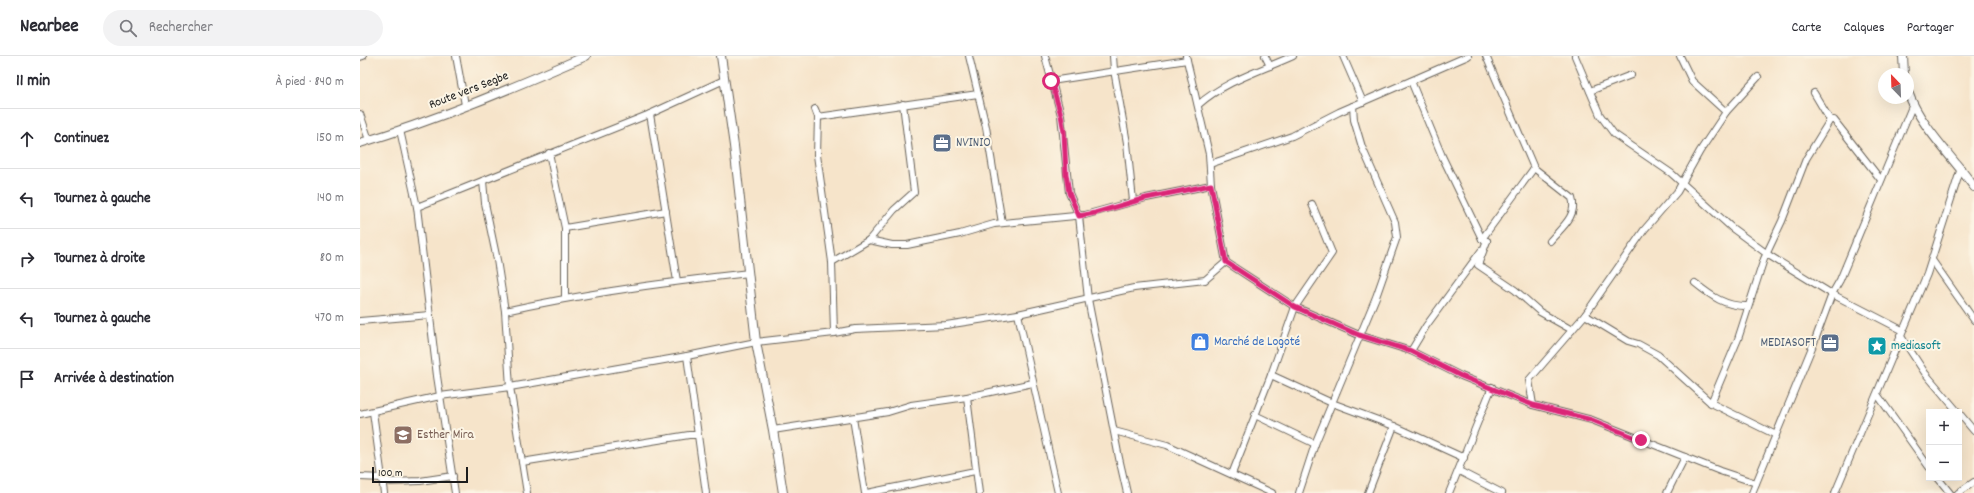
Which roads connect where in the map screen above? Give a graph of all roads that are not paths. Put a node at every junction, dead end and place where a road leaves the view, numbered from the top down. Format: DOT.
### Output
graph roads {
  1 [pos="363,56"];
  2 [pos="456,56"];
  3 [pos="586,56"];
  4 [pos="721,56"];
  5 [pos="969,56"];
  6 [pos="1045,56"];
  7 [pos="1113,56"];
  8 [pos="1265,56"];
  9 [pos="1293,56"];
  10 [pos="1343,56"];
  11 [pos="1468,56"];
  12 [pos="1486,56"];
  13 [pos="1575,56"];
  14 [pos="1680,56"];
  15 [pos="1903,56"];
  16 [pos="360,57"];
  17 [pos="1186,58"];
  18 [pos="1270,66"];
  19 [pos="1904,68"];
  20 [pos="1114,70"];
  21 [pos="1631,75"];
  22 [pos="1758,77"];
  23 [pos="724,80"];
  24 [pos="1051,81"];
  25 [pos="1411,81"];
  26 [pos="1590,91"];
  27 [pos="1814,93"];
  28 [pos="978,94"];
  29 [pos="1362,102"];
  30 [pos="903,104"];
  31 [pos="1913,104"];
  32 [pos="465,105"];
  33 [pos="1198,105"];
  34 [pos="1353,106"];
  35 [pos="815,109"];
  36 [pos="1726,112"];
  37 [pos="360,114"];
  38 [pos="650,114"];
  39 [pos="818,117"];
  40 [pos="1830,120"];
  41 [pos="400,130"];
  42 [pos="369,140"];
  43 [pos="360,143"];
  44 [pos="549,153"];
  45 [pos="1210,164"];
  46 [pos="1534,168"];
  47 [pos="1961,168"];
  48 [pos="1881,180"];
  49 [pos="483,181"];
  50 [pos="1682,182"];
  51 [pos="1211,185"];
  52 [pos="1974,187"];
  53 [pos="1133,201"];
  54 [pos="1312,204"];
  55 [pos="417,207"];
  56 [pos="666,211"];
  57 [pos="1079,216"];
  58 [pos="1002,223"];
  59 [pos="565,228"];
  60 [pos="869,240"];
  61 [pos="1484,240"];
  62 [pos="1550,241"];
  63 [pos="1766,253"];
  64 [pos="1932,260"];
  65 [pos="832,262"];
  66 [pos="1226,262"];
  67 [pos="749,273"];
  68 [pos="676,281"];
  69 [pos="1695,283"];
  70 [pos="1832,294"];
  71 [pos="565,298"];
  72 [pos="1088,299"];
  73 [pos="1748,306"];
  74 [pos="1295,307"];
  75 [pos="505,311"];
  76 [pos="1018,314"];
  77 [pos="430,315"];
  78 [pos="1585,315"];
  79 [pos="1974,320"];
  80 [pos="360,321"];
  81 [pos="1572,330"];
  82 [pos="1901,332"];
  83 [pos="834,333"];
  84 [pos="1359,335"];
  85 [pos="756,342"];
  86 [pos="1411,351"];
  87 [pos="687,356"];
  88 [pos="1271,375"];
  89 [pos="1033,383"];
  90 [pos="510,387"];
  91 [pos="1492,387"];
  92 [pos="1877,394"];
  93 [pos="440,396"];
  94 [pos="967,396"];
  95 [pos="1332,403"];
  96 [pos="1711,403"];
  97 [pos="1533,405"];
  98 [pos="1956,409"];
  99 [pos="373,412"];
  100 [pos="360,414"];
  101 [pos="1255,415"];
  102 [pos="1962,416"];
  103 [pos="853,418"];
  104 [pos="1394,426"];
  105 [pos="773,430"];
  106 [pos="1114,431"];
  107 [pos="1974,431"];
  108 [pos="697,435"];
  109 [pos="1776,435"];
  110 [pos="1314,444"];
  111 [pos="1685,457"];
  112 [pos="1464,458"];
  113 [pos="522,462"];
  114 [pos="1926,463"];
  115 [pos="975,471"];
  116 [pos="1459,471"];
  117 [pos="1232,474"];
  118 [pos="453,476"];
  119 [pos="360,477"];
  120 [pos="382,478"];
  121 [pos="1940,481"];
  122 [pos="1974,482"];
  123 [pos="1756,483"];
  124 [pos="384,493"];
  125 [pos="455,493"];
  126 [pos="527,493"];
  127 [pos="706,493"];
  128 [pos="783,493"];
  129 [pos="866,493"];
  130 [pos="979,493"];
  131 [pos="1058,493"];
  132 [pos="1128,493"];
  133 [pos="1272,493"];
  134 [pos="1299,493"];
  135 [pos="1368,493"];
  136 [pos="1449,493"];
  137 [pos="1502,493"];
  138 [pos="1666,493"];
  139 [pos="1752,493"];
  140 [pos="1835,493"];
  141 [pos="1950,493"];
  142 [pos="1958,493"];
  1 -- 16 [label="street"];
  2 -- 32 [label="street"];
  3 -- 32 [label="street, Route vers Segbe"];
  4 -- 23 [label="street"];
  5 -- 28 [label="street"];
  6 -- 24 [label="street"];
  7 -- 20 [label="street"];
  8 -- 18 [label="street"];
  9 -- 18 [label="street"];
  10 -- 29 [label="street"];
  11 -- 25 [label="street"];
  12 -- 46 [label="street"];
  13 -- 26 [label="street"];
  14 -- 36 [label="street"];
  15 -- 19 [label="street"];
  17 -- 20 [label="street"];
  17 -- 33 [label="street"];
  18 -- 33 [label="street"];
  20 -- 24 [label="street"];
  20 -- 53 [label="street"];
  21 -- 26 [label="street"];
  22 -- 36 [label="street"];
  23 -- 38 [label="street"];
  23 -- 67 [label="street"];
  24 -- 57 [label="street"];
  25 -- 29 [label="street"];
  25 -- 61 [label="street"];
  26 -- 50 [label="street"];
  27 -- 40 [label="street"];
  28 -- 30 [label="street"];
  28 -- 58 [label="street"];
  29 -- 34 [label="street"];
  30 -- 39 [label="street"];
  30 -- 60 [label="street"];
  31 -- 47 [label="street"];
  31 -- 48 [label="street"];
  32 -- 41 [label="street, Route vers Segbe"];
  33 -- 45 [label="street"];
  34 -- 45 [label="street"];
  34 -- 84 [label="street"];
  35 -- 39 [label="street"];
  36 -- 50 [label="street"];
  37 -- 42 [label="street"];
  38 -- 44 [label="street"];
  38 -- 56 [label="street"];
  39 -- 65 [label="street"];
  40 -- 48 [label="street"];
  40 -- 63 [label="street"];
  41 -- 42 [label="street, Route vers Segbe"];
  41 -- 55 [label="street"];
  42 -- 43 [label="street, Route vers Segbe"];
  44 -- 49 [label="street"];
  44 -- 59 [label="street"];
  45 -- 51 [label="street"];
  46 -- 61 [label="street"];
  46 -- 62 [label="street"];
  47 -- 52 [label="street"];
  47 -- 64 [label="street"];
  48 -- 70 [label="street"];
  49 -- 55 [label="street"];
  49 -- 75 [label="street"];
  50 -- 63 [label="street"];
  50 -- 78 [label="street"];
  51 -- 53 [label="street"];
  51 -- 66 [label="street"];
  53 -- 57 [label="street"];
  54 -- 74 [label="street"];
  55 -- 77 [label="street"];
  56 -- 59 [label="street"];
  56 -- 68 [label="street"];
  57 -- 58 [label="street"];
  57 -- 72 [label="street"];
  58 -- 60 [label="street"];
  59 -- 71 [label="street"];
  60 -- 65 [label="street"];
  61 -- 81 [label="street"];
  61 -- 86 [label="street"];
  63 -- 70 [label="street"];
  63 -- 73 [label="street"];
  64 -- 79 [label="street"];
  64 -- 82 [label="street"];
  65 -- 83 [label="street"];
  66 -- 72 [label="street"];
  66 -- 74 [label="street"];
  67 -- 68 [label="street"];
  67 -- 85 [label="street"];
  68 -- 71 [label="street"];
  69 -- 73 [label="street"];
  70 -- 82 [label="street"];
  70 -- 109 [label="street"];
  71 -- 75 [label="street"];
  72 -- 76 [label="street"];
  72 -- 106 [label="street"];
  73 -- 96 [label="street"];
  74 -- 84 [label="street"];
  74 -- 88 [label="street"];
  75 -- 90 [label="street"];
  76 -- 83 [label="street"];
  76 -- 89 [label="street"];
  77 -- 80 [label="street"];
  77 -- 93 [label="street"];
  78 -- 81 [label="street"];
  78 -- 96 [label="street"];
  81 -- 97 [label="street"];
  82 -- 92 [label="street"];
  82 -- 98 [label="street"];
  83 -- 85 [label="street"];
  84 -- 86 [label="street"];
  84 -- 95 [label="street"];
  85 -- 87 [label="street"];
  85 -- 105 [label="street"];
  86 -- 91 [label="street"];
  87 -- 90 [label="street"];
  87 -- 108 [label="street"];
  88 -- 95 [label="street"];
  88 -- 101 [label="street"];
  89 -- 94 [label="street"];
  89 -- 131 [label="street"];
  90 -- 93 [label="street"];
  90 -- 113 [label="street"];
  91 -- 97 [label="street"];
  91 -- 112 [label="street"];
  92 -- 114 [label="street"];
  92 -- 140 [label="street"];
  93 -- 99 [label="street"];
  93 -- 118 [label="street"];
  94 -- 103 [label="street"];
  94 -- 115 [label="street"];
  95 -- 104 [label="street"];
  95 -- 110 [label="street"];
  96 -- 109 [label="street"];
  97 -- 111 [label="street"];
  99 -- 100 [label="street"];
  99 -- 120 [label="street"];
  101 -- 110 [label="street"];
  101 -- 117 [label="street"];
  102 -- 107 [label="street"];
  103 -- 105 [label="street"];
  103 -- 129 [label="street"];
  104 -- 112 [label="street"];
  104 -- 135 [label="street"];
  105 -- 128 [label="street"];
  106 -- 117 [label="street"];
  106 -- 132 [label="street"];
  108 -- 113 [label="street"];
  108 -- 127 [label="street"];
  109 -- 123 [label="street"];
  110 -- 134 [label="street"];
  111 -- 123 [label="street"];
  111 -- 138 [label="street"];
  112 -- 116 [label="street"];
  113 -- 126 [label="street"];
  115 -- 129 [label="street"];
  115 -- 130 [label="street"];
  116 -- 136 [label="street"];
  116 -- 137 [label="street"];
  117 -- 133 [label="street"];
  118 -- 120 [label="street"];
  118 -- 125 [label="street"];
  119 -- 120 [label="street"];
  120 -- 124 [label="street"];
  121 -- 141 [label="street"];
  122 -- 142 [label="street"];
  123 -- 139 [label="street"];
}
